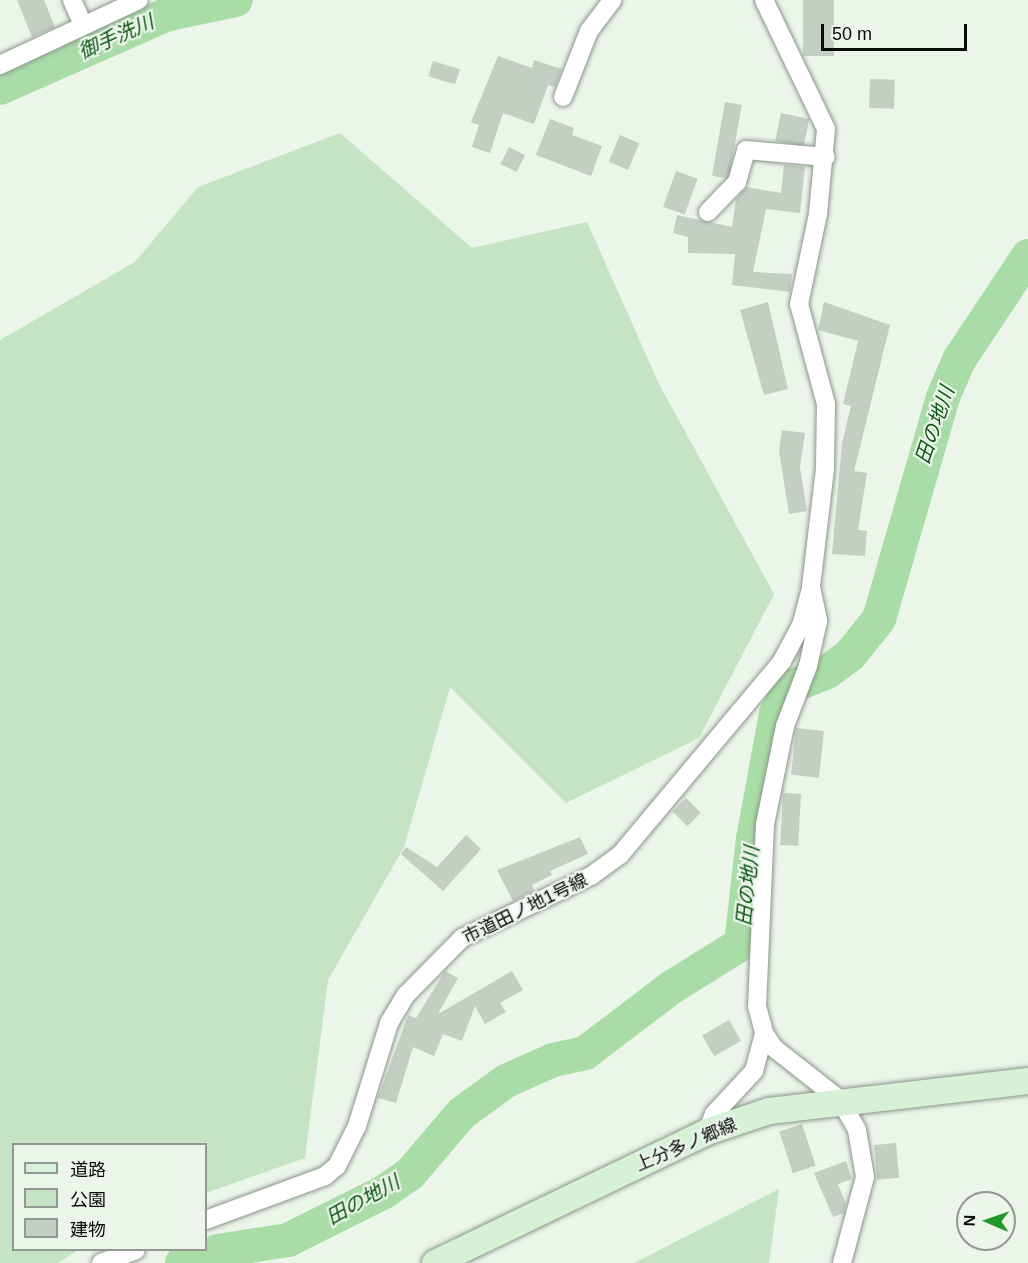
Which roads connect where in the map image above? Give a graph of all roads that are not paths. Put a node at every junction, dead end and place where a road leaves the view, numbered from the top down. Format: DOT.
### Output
graph roads {
  1 [pos="72,0"];
  2 [pos="139,0"];
  3 [pos="612,0"];
  4 [pos="764,0"];
  5 [pos="82,25"];
  6 [pos="0,65"];
  7 [pos="563,97"];
  8 [pos="826,157"];
  9 [pos="708,212"];
  10 [pos="811,587"];
  11 [pos="764,1034"];
  12 [pos="1028,1081"];
  13 [pos="840,1100"];
  14 [pos="707,1132"];
  15 [pos="207,1220"];
  16 [pos="133,1251"];
  17 [pos="101,1263"];
  18 [pos="435,1263"];
  19 [pos="842,1263"];
  1 -- 5 [label="street"];
  2 -- 5 [label="street"];
  3 -- 7 [label="street"];
  4 -- 8 [label="street"];
  5 -- 6 [label="street"];
  8 -- 9 [label="street"];
  8 -- 10 [label="street"];
  10 -- 11 [label="street"];
  10 -- 15 [label="street, 市道田ノ地1号線"];
  11 -- 13 [label="street"];
  11 -- 14 [label="street"];
  12 -- 13 [label="main road, 上分多ノ郷線"];
  13 -- 14 [label="main road, 上分多ノ郷線"];
  13 -- 19 [label="street"];
  14 -- 18 [label="main road, 上分多ノ郷線"];
  16 -- 17 [label="street"];
}
